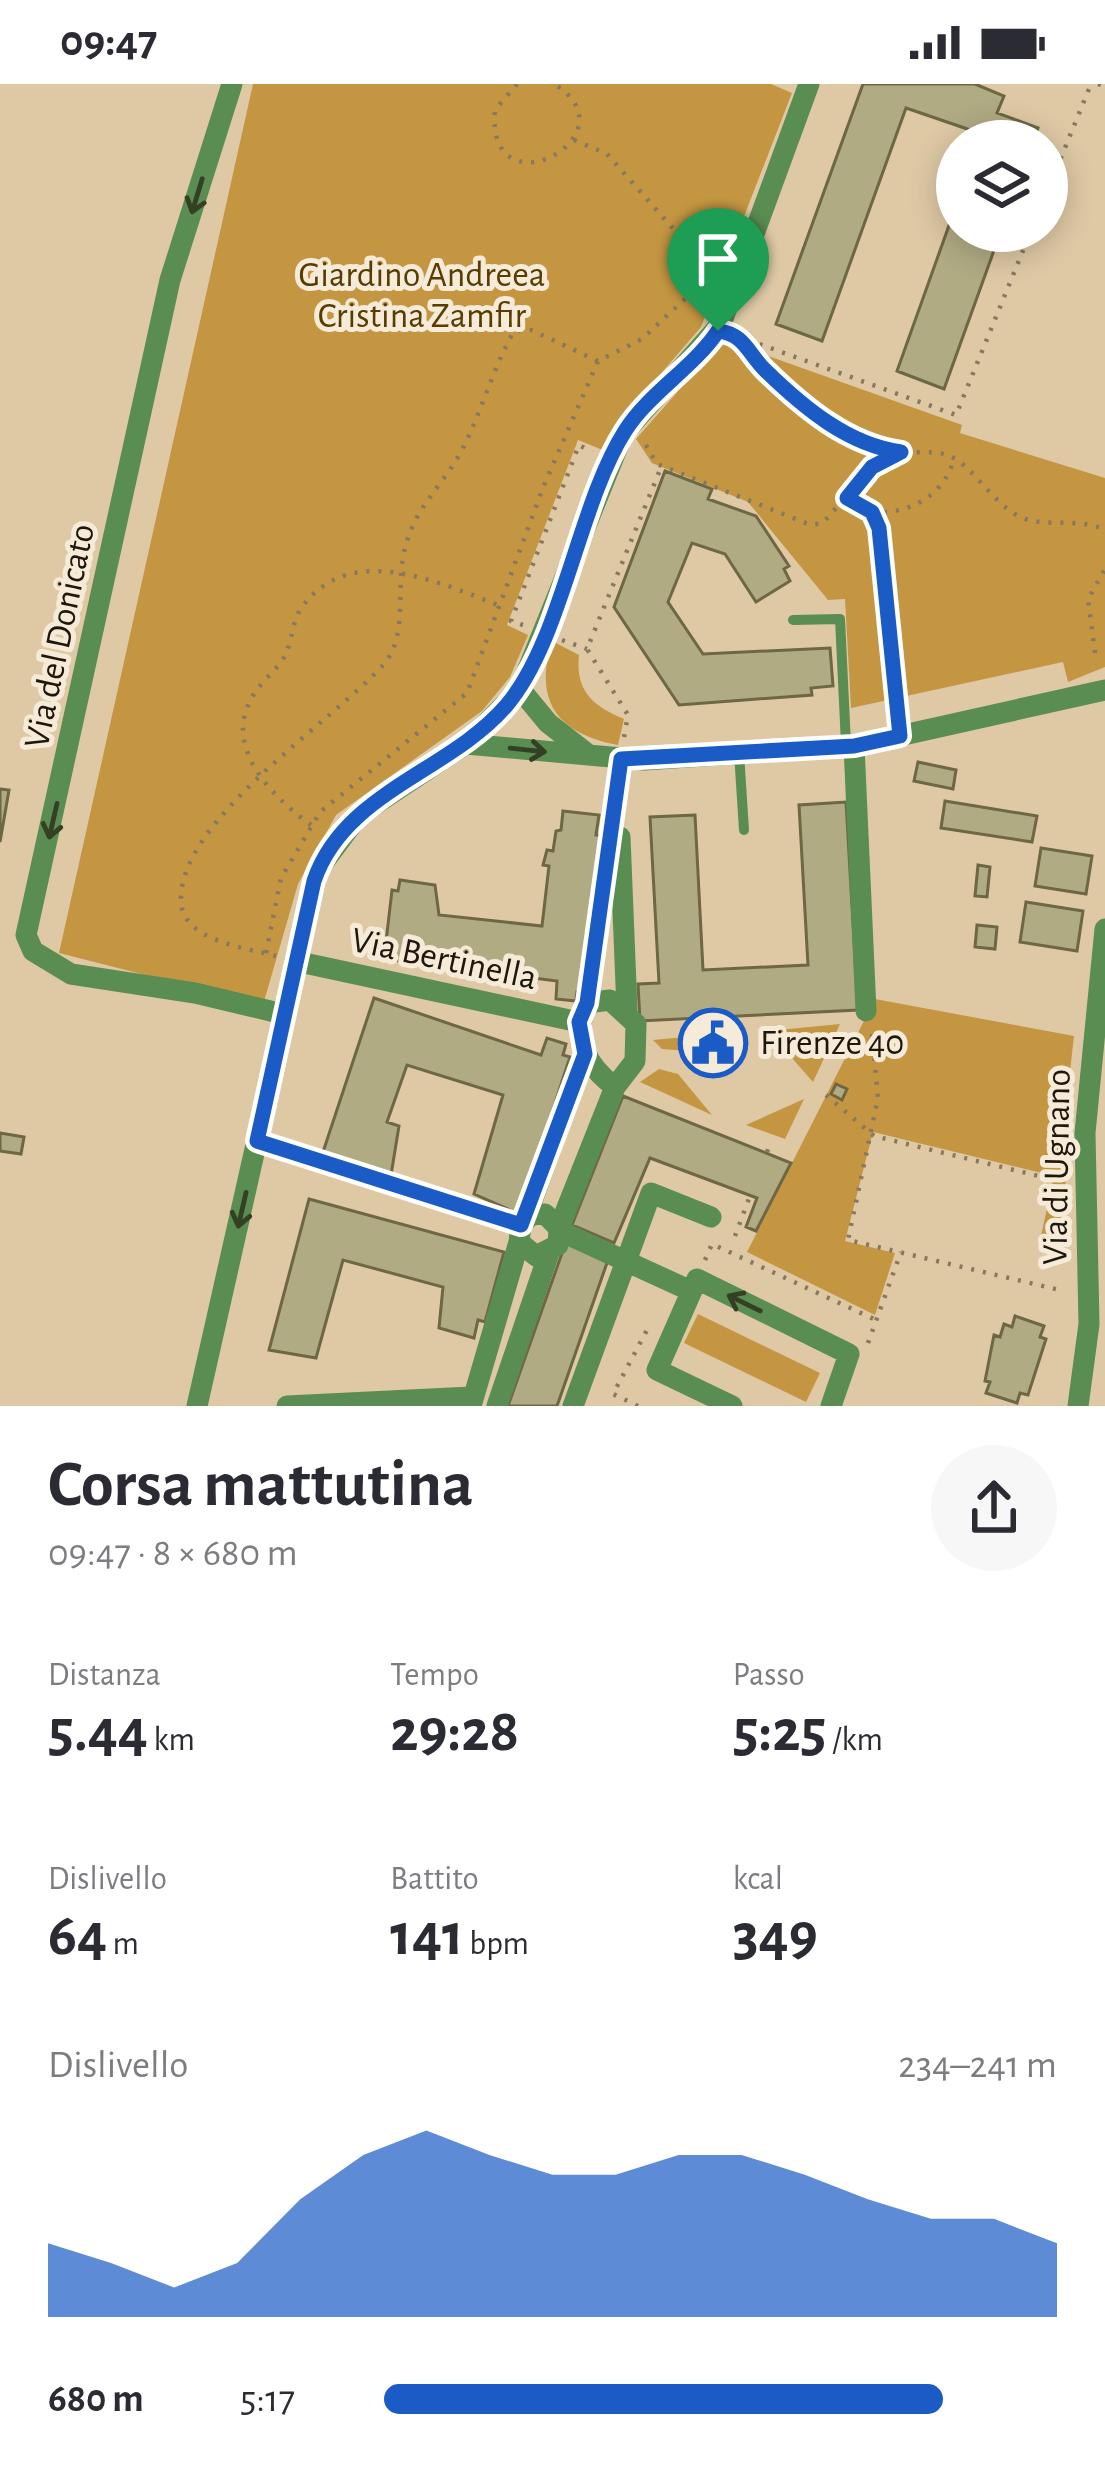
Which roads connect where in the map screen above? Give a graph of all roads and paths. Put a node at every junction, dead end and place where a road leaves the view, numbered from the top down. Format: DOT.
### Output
graph roads {
  1 [pos="232,84"];
  2 [pos="517,84"];
  3 [pos="554,84"];
  4 [pos="809,84"];
  5 [pos="1098,85"];
  6 [pos="573,140"];
  7 [pos="1068,148"];
  8 [pos="1022,252"];
  9 [pos="688,296"];
  10 [pos="721,322"];
  11 [pos="742,339"];
  12 [pos="598,361"];
  13 [pos="641,438"];
  14 [pos="901,452"];
  15 [pos="954,459"];
  16 [pos="662,465"];
  17 [pos="847,498"];
  18 [pos="872,512"];
  19 [pos="1105,530"];
  20 [pos="1105,569"];
  21 [pos="402,571"];
  22 [pos="500,606"];
  23 [pos="793,620"];
  24 [pos="1095,652"];
  25 [pos="520,689"];
  26 [pos="1099,696"];
  27 [pos="900,736"];
  28 [pos="466,744"];
  29 [pos="850,745"];
  30 [pos="622,751"];
  31 [pos="739,753"];
  32 [pos="590,756"];
  33 [pos="260,777"];
  34 [pos="618,784"];
  35 [pos="310,825"];
  36 [pos="744,830"];
  37 [pos="1105,929"];
  38 [pos="0,932"];
  39 [pos="26,935"];
  40 [pos="266,953"];
  41 [pos="286,958"];
  42 [pos="627,1010"];
  43 [pos="866,1011"];
  44 [pos="583,1012"];
  45 [pos="283,1014"];
  46 [pos="585,1054"];
  47 [pos="615,1087"];
  48 [pos="826,1095"];
  49 [pos="874,1136"];
  50 [pos="257,1141"];
  51 [pos="1065,1170"];
  52 [pos="750,1196"];
  53 [pos="711,1217"];
  54 [pos="522,1228"];
  55 [pos="560,1229"];
  56 [pos="729,1252"];
  57 [pos="901,1252"];
  58 [pos="549,1253"];
  59 [pos="624,1261"];
  60 [pos="694,1285"];
  61 [pos="1079,1294"];
  62 [pos="876,1320"];
  63 [pos="849,1354"];
  64 [pos="471,1401"];
  65 [pos="197,1406"];
  66 [pos="287,1406"];
  67 [pos="497,1406"];
  68 [pos="573,1406"];
  69 [pos="732,1406"];
  70 [pos="832,1406"];
  71 [pos="1078,1406"];
  1 -- 39 [label="street, Via del Donicato, one-way"];
  2 -- 6 [label="path"];
  3 -- 6 [label="path"];
  4 -- 10 [label="street"];
  5 -- 7 [label="path"];
  6 -- 9 [label="path"];
  8 -- 11 [label="path"];
  9 -- 10 [label="path"];
  9 -- 12 [label="path"];
  10 -- 11 [label="path"];
  10 -- 25 [label="street"];
  11 -- 14 [label="path"];
  12 -- 21 [label="path"];
  12 -- 22 [label="path"];
  13 -- 16 [label="path"];
  14 -- 15 [label="path"];
  14 -- 17 [label="path"];
  15 -- 18 [label="path"];
  15 -- 19 [label="path"];
  16 -- 17 [label="path"];
  16 -- 30 [label="path"];
  17 -- 18 [label="path"];
  18 -- 27 [label="path"];
  20 -- 24 [label="path"];
  21 -- 22 [label="path"];
  21 -- 33 [label="path"];
  21 -- 33 [label="path"];
  22 -- 35 [label="path"];
  23 -- 29 [label="lane"];
  25 -- 28 [label="street"];
  25 -- 32 [label="street"];
  26 -- 27 [label="street"];
  27 -- 29 [label="street"];
  28 -- 32 [label="street, one-way"];
  28 -- 41 [label="street"];
  29 -- 31 [label="street"];
  29 -- 43 [label="street"];
  30 -- 31 [label="street"];
  30 -- 32 [label="street"];
  30 -- 34 [label="street"];
  31 -- 36 [label="lane"];
  33 -- 35 [label="path"];
  33 -- 40 [label="path"];
  34 -- 42 [label="street"];
  34 -- 44 [label="street"];
  35 -- 40 [label="path"];
  37 -- 71 [label="street, Via di Ugnano"];
  38 -- 39 [label="street"];
  39 -- 45 [label="street"];
  40 -- 41 [label="path"];
  41 -- 44 [label="street, Via Bertinella"];
  41 -- 45 [label="street"];
  42 -- 44 [label="street, Via Bertinella"];
  42 -- 47 [label="street"];
  43 -- 49 [label="path"];
  44 -- 46 [label="street"];
  45 -- 50 [label="street"];
  46 -- 47 [label="street"];
  46 -- 54 [label="street"];
  47 -- 55 [label="street"];
  48 -- 49 [label="path"];
  49 -- 51 [label="path"];
  49 -- 57 [label="path"];
  50 -- 54 [label="street"];
  50 -- 65 [label="street, one-way"];
  52 -- 56 [label="path"];
  53 -- 59 [label="street"];
  54 -- 55 [label="street"];
  54 -- 58 [label="street"];
  54 -- 64 [label="street"];
  55 -- 58 [label="street"];
  55 -- 59 [label="street"];
  56 -- 60 [label="path"];
  56 -- 62 [label="path"];
  57 -- 61 [label="path"];
  57 -- 62 [label="path"];
  58 -- 67 [label="street"];
  59 -- 60 [label="street"];
  59 -- 68 [label="street"];
  63 -- 60 [label="street, one-way"];
  60 -- 69 [label="street"];
  62 -- 63 [label="path"];
  63 -- 70 [label="street"];
  64 -- 66 [label="street"];
}
